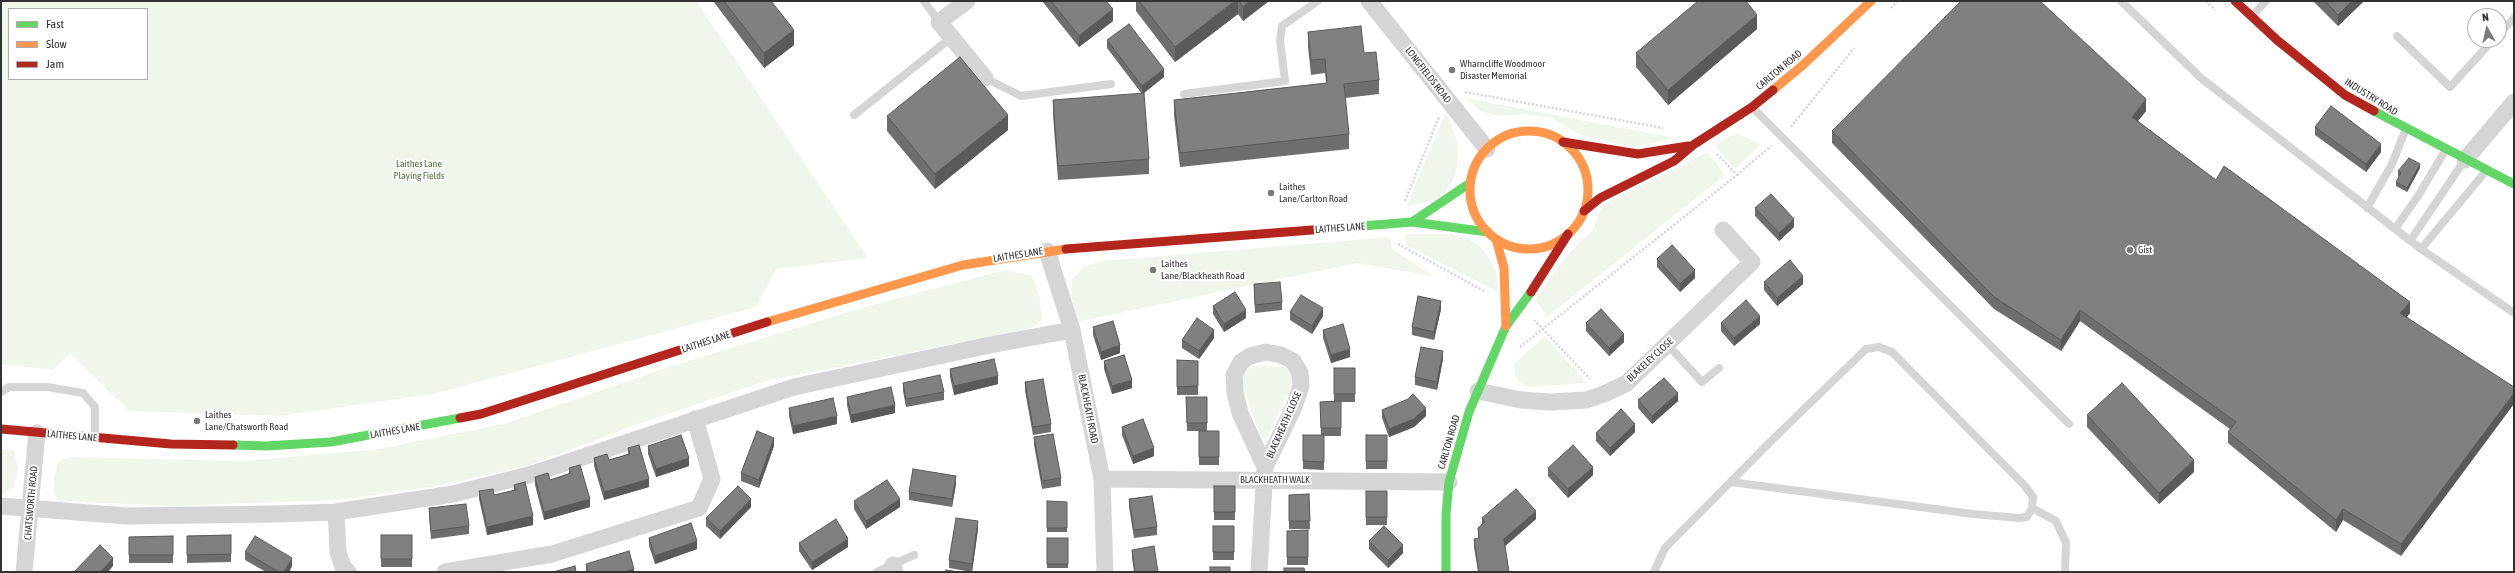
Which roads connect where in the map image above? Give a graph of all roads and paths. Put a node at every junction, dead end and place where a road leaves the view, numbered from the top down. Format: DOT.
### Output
graph roads {
  1 [pos="924,1"];
  2 [pos="967,1"];
  3 [pos="1318,1"];
  4 [pos="1369,1"];
  5 [pos="1871,1"];
  6 [pos="1898,1"];
  7 [pos="2121,1"];
  8 [pos="2235,1"];
  9 [pos="2266,1"];
  10 [pos="1887,11"];
  11 [pos="2252,16"];
  12 [pos="2514,18"];
  13 [pos="939,22"];
  14 [pos="2507,25"];
  15 [pos="2398,36"];
  16 [pos="952,37"];
  17 [pos="1849,47"];
  18 [pos="2486,48"];
  19 [pos="985,78"];
  20 [pos="1110,84"];
  21 [pos="1184,94"];
  22 [pos="1446,99"];
  23 [pos="2514,102"];
  24 [pos="1752,107"];
  25 [pos="854,115"];
  26 [pos="1785,123"];
  27 [pos="1789,128"];
  28 [pos="1668,129"];
  29 [pos="2406,130"];
  30 [pos="1782,137"];
  31 [pos="1703,139"];
  32 [pos="1563,142"];
  33 [pos="1693,145"];
  34 [pos="1487,149"];
  35 [pos="2445,150"];
  36 [pos="2465,160"];
  37 [pos="2486,171"];
  38 [pos="1737,175"];
  39 [pos="1470,183"];
  40 [pos="2514,184"];
  41 [pos="2367,208"];
  42 [pos="1584,211"];
  43 [pos="1412,222"];
  44 [pos="1396,224"];
  45 [pos="2395,229"];
  46 [pos="1723,230"];
  47 [pos="1488,232"];
  48 [pos="1568,233"];
  49 [pos="1496,239"];
  50 [pos="2410,241"];
  51 [pos="2421,249"];
  52 [pos="1047,251"];
  53 [pos="1505,303"];
  54 [pos="1519,307"];
  55 [pos="2514,313"];
  56 [pos="1506,326"];
  57 [pos="1543,329"];
  58 [pos="1072,330"];
  59 [pos="1667,344"];
  60 [pos="1719,368"];
  61 [pos="1478,391"];
  62 [pos="1,392"];
  63 [pos="1604,394"];
  64 [pos="695,419"];
  65 [pos="2069,424"];
  66 [pos="1,429"];
  67 [pos="37,433"];
  68 [pos="95,438"];
  69 [pos="1265,474"];
  70 [pos="1102,479"];
  71 [pos="1449,482"];
  72 [pos="1730,482"];
  73 [pos="1,506"];
  74 [pos="2032,508"];
  75 [pos="31,509"];
  76 [pos="336,512"];
  77 [pos="914,555"];
  78 [pos="894,568"];
  79 [pos="24,572"];
  80 [pos="348,572"];
  81 [pos="445,572"];
  82 [pos="877,572"];
  83 [pos="1105,572"];
  84 [pos="1259,572"];
  85 [pos="1446,572"];
  86 [pos="1654,572"];
  87 [pos="2065,572"];
  1 -- 13 [label="lane"];
  2 -- 13 [label="street"];
  3 -- 21 [label="lane"];
  4 -- 22 [label="street, LONGFIELDS ROAD"];
  5 -- 24 [label="main road, CARLTON ROAD"];
  6 -- 10 [label="path"];
  7 -- 41 [label="lane"];
  8 -- 11 [label="main road, INDUSTRY ROAD"];
  9 -- 11 [label="lane"];
  11 -- 29 [label="main road, INDUSTRY ROAD"];
  12 -- 14 [label="lane"];
  13 -- 16 [label="street"];
  15 -- 18 [label="lane"];
  16 -- 19 [label="street"];
  16 -- 25 [label="lane"];
  17 -- 27 [label="path"];
  19 -- 20 [label="lane"];
  22 -- 28 [label="path"];
  22 -- 34 [label="street, LONGFIELDS ROAD"];
  22 -- 44 [label="path"];
  23 -- 36 [label="street"];
  24 -- 30 [label="lane"];
  24 -- 31 [label="main road, CARLTON ROAD"];
  26 -- 27 [label="path"];
  27 -- 30 [label="path"];
  29 -- 35 [label="main road, INDUSTRY ROAD"];
  29 -- 41 [label="lane"];
  30 -- 38 [label="path"];
  30 -- 65 [label="lane"];
  31 -- 33 [label="main road, CARLTON ROAD"];
  31 -- 38 [label="path"];
  32 -- 33 [label="main road, CARLTON ROAD"];
  32 -- 34 [label="main road"];
  32 -- 42 [label="main road"];
  33 -- 42 [label="main road, CARLTON ROAD"];
  34 -- 39 [label="main road"];
  35 -- 36 [label="main road, INDUSTRY ROAD"];
  35 -- 45 [label="lane"];
  36 -- 37 [label="main road, INDUSTRY ROAD"];
  36 -- 50 [label="lane"];
  37 -- 40 [label="main road, INDUSTRY ROAD"];
  37 -- 51 [label="lane"];
  38 -- 57 [label="path"];
  39 -- 43 [label="main road, LAITHES LANE"];
  39 -- 47 [label="main road"];
  41 -- 45 [label="lane"];
  42 -- 48 [label="main road"];
  43 -- 44 [label="main road, LAITHES LANE"];
  43 -- 47 [label="main road, LAITHES LANE"];
  44 -- 52 [label="main road, LAITHES LANE"];
  44 -- 53 [label="path"];
  45 -- 50 [label="lane"];
  46 -- 59 [label="street, BLAKELEY CLOSE"];
  47 -- 49 [label="main road"];
  48 -- 49 [label="main road"];
  48 -- 54 [label="main road, CARLTON ROAD"];
  49 -- 53 [label="main road, CARLTON ROAD"];
  50 -- 51 [label="lane"];
  51 -- 55 [label="lane"];
  52 -- 58 [label="street, BLACKHEATH ROAD"];
  52 -- 68 [label="main road, LAITHES LANE"];
  53 -- 56 [label="main road, CARLTON ROAD"];
  54 -- 56 [label="main road, CARLTON ROAD"];
  54 -- 57 [label="path"];
  56 -- 61 [label="main road, CARLTON ROAD"];
  57 -- 63 [label="path"];
  58 -- 64 [label="street"];
  58 -- 70 [label="street, BLACKHEATH ROAD"];
  59 -- 60 [label="lane"];
  59 -- 63 [label="street, BLAKELEY CLOSE"];
  61 -- 63 [label="street, BLAKELEY CLOSE"];
  61 -- 71 [label="main road, CARLTON ROAD"];
  62 -- 68 [label="lane"];
  64 -- 76 [label="street"];
  64 -- 81 [label="street"];
  66 -- 67 [label="main road, LAITHES LANE"];
  67 -- 68 [label="main road, LAITHES LANE"];
  67 -- 75 [label="street, CHATSWORTH ROAD"];
  69 -- 69 [label="street, BLACKHEATH CLOSE"];
  69 -- 70 [label="street, BLACKHEATH WALK"];
  69 -- 71 [label="street, BLACKHEATH WALK"];
  69 -- 84 [label="street, BLACKHEATH CLOSE"];
  70 -- 83 [label="street, BLACKHEATH ROAD"];
  71 -- 85 [label="main road, CARLTON ROAD"];
  72 -- 74 [label="lane"];
  72 -- 74 [label="lane"];
  72 -- 86 [label="lane"];
  73 -- 75 [label="street"];
  74 -- 87 [label="lane"];
  75 -- 76 [label="street"];
  75 -- 79 [label="street, CHATSWORTH ROAD"];
  76 -- 80 [label="street"];
  77 -- 78 [label="lane"];
  78 -- 82 [label="lane"];
}
